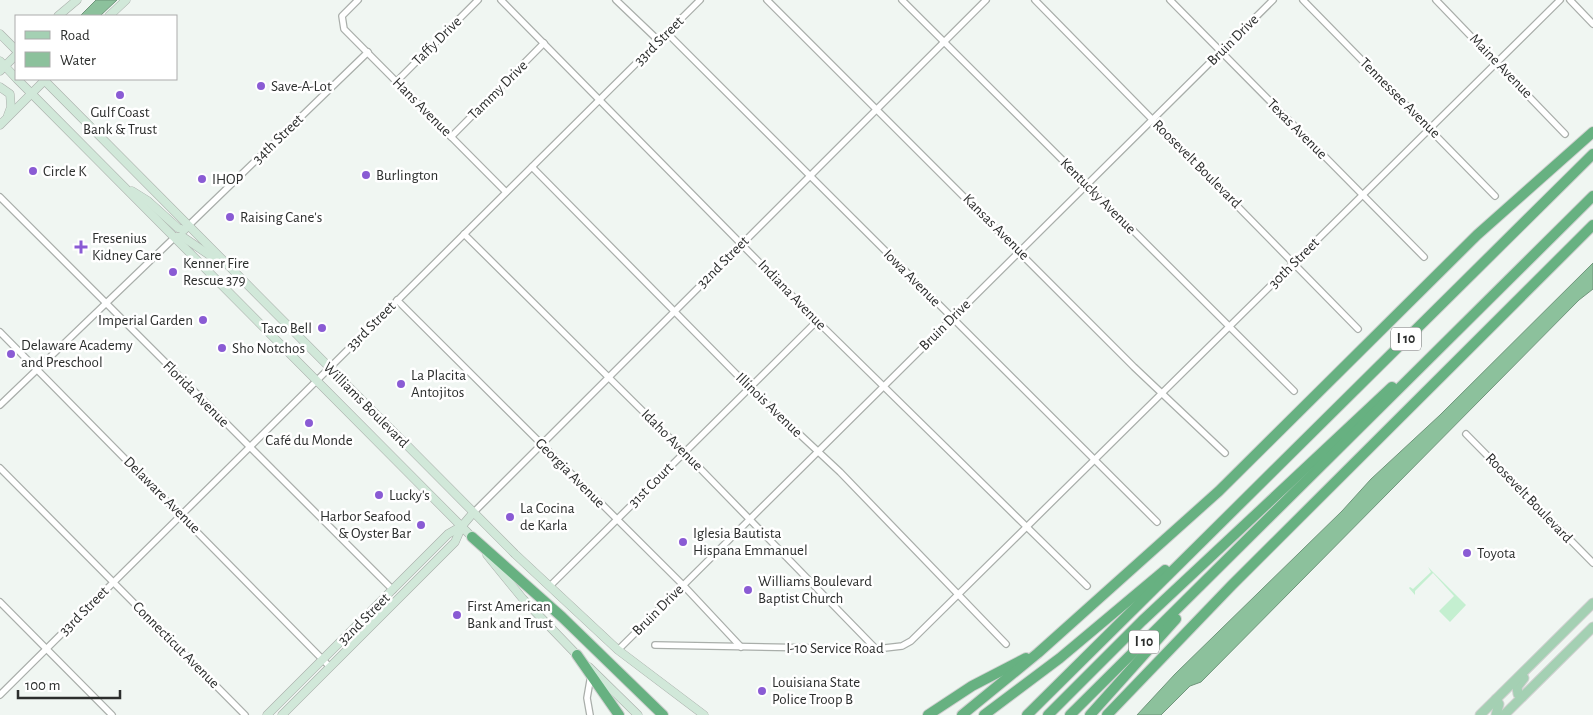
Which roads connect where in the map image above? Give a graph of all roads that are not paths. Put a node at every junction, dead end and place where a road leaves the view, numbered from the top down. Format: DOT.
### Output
graph roads {
  1 [pos="126,0"];
  2 [pos="358,0"];
  3 [pos="478,0"];
  4 [pos="501,0"];
  5 [pos="616,0"];
  6 [pos="700,0"];
  7 [pos="768,0"];
  8 [pos="902,0"];
  9 [pos="986,0"];
  10 [pos="1035,0"];
  11 [pos="1170,0"];
  12 [pos="1272,0"];
  13 [pos="1304,0"];
  14 [pos="1436,0"];
  15 [pos="1560,0"];
  16 [pos="1570,0"];
  17 [pos="74,3"];
  18 [pos="59,15"];
  19 [pos="63,15"];
  20 [pos="110,15"];
  21 [pos="1593,24"];
  22 [pos="667,33"];
  23 [pos="0,34"];
  24 [pos="659,41"];
  25 [pos="544,42"];
  26 [pos="944,43"];
  27 [pos="15,49"];
  28 [pos="1221,51"];
  29 [pos="368,52"];
  30 [pos="15,56"];
  31 [pos="1497,62"];
  32 [pos="2,66"];
  33 [pos="15,76"];
  34 [pos="19,80"];
  35 [pos="44,80"];
  36 [pos="46,80"];
  37 [pos="397,81"];
  38 [pos="0,87"];
  39 [pos="31,94"];
  40 [pos="600,100"];
  41 [pos="878,109"];
  42 [pos="8,117"];
  43 [pos="1153,119"];
  44 [pos="0,125"];
  45 [pos="1430,128"];
  46 [pos="1593,132"];
  47 [pos="1565,134"];
  48 [pos="451,137"];
  49 [pos="1593,154"];
  50 [pos="532,167"];
  51 [pos="810,176"];
  52 [pos="122,185"];
  53 [pos="1086,185"];
  54 [pos="506,192"];
  55 [pos="1362,195"];
  56 [pos="1495,196"];
  57 [pos="1593,196"];
  58 [pos="0,197"];
  59 [pos="1593,224"];
  60 [pos="188,226"];
  61 [pos="464,234"];
  62 [pos="175,237"];
  63 [pos="742,244"];
  64 [pos="1020,251"];
  65 [pos="1537,252"];
  66 [pos="1424,257"];
  67 [pos="1295,262"];
  68 [pos="233,271"];
  69 [pos="398,300"];
  70 [pos="106,304"];
  71 [pos="674,311"];
  72 [pos="952,319"];
  73 [pos="817,321"];
  74 [pos="1229,326"];
  75 [pos="1358,329"];
  76 [pos="0,332"];
  77 [pos="330,368"];
  78 [pos="38,369"];
  79 [pos="608,376"];
  80 [pos="317,380"];
  81 [pos="884,386"];
  82 [pos="750,388"];
  83 [pos="1294,391"];
  84 [pos="1162,394"];
  85 [pos="0,405"];
  86 [pos="1466,434"];
  87 [pos="541,443"];
  88 [pos="249,447"];
  89 [pos="818,451"];
  90 [pos="684,452"];
  91 [pos="1225,453"];
  92 [pos="1095,460"];
  93 [pos="0,468"];
  94 [pos="473,513"];
  95 [pos="181,514"];
  96 [pos="616,519"];
  97 [pos="749,519"];
  98 [pos="1157,522"];
  99 [pos="1219,524"];
  100 [pos="462,526"];
  101 [pos="1027,527"];
  102 [pos="472,537"];
  103 [pos="1593,563"];
  104 [pos="1218,569"];
  105 [pos="113,582"];
  106 [pos="683,585"];
  107 [pos="550,586"];
  108 [pos="1086,586"];
  109 [pos="393,590"];
  110 [pos="958,595"];
  111 [pos="0,602"];
  112 [pos="379,604"];
  113 [pos="1591,608"];
  114 [pos="386,611"];
  115 [pos="1593,627"];
  116 [pos="1568,628"];
  117 [pos="1006,644"];
  118 [pos="655,645"];
  119 [pos="741,647"];
  120 [pos="46,649"];
  121 [pos="876,649"];
  122 [pos="618,650"];
  123 [pos="1038,653"];
  124 [pos="577,655"];
  125 [pos="323,660"];
  126 [pos="330,667"];
  127 [pos="591,674"];
  128 [pos="0,695"];
  129 [pos="1522,697"];
  130 [pos="1496,699"];
  131 [pos="112,715"];
  132 [pos="246,715"];
  133 [pos="268,715"];
  134 [pos="282,715"];
  135 [pos="590,715"];
  136 [pos="619,715"];
  137 [pos="638,715"];
  138 [pos="663,715"];
  139 [pos="704,715"];
  140 [pos="928,715"];
  141 [pos="962,715"];
  142 [pos="984,715"];
  143 [pos="1028,715"];
  144 [pos="1048,715"];
  145 [pos="1070,715"];
  146 [pos="1090,715"];
  147 [pos="1107,715"];
  148 [pos="1480,715"];
  149 [pos="1496,715"];
  150 [pos="1504,715"];
  1 -- 20 [label="main road"];
  2 -- 29 [label="street, Hans Avenue"];
  3 -- 37 [label="street, Taffy Drive"];
  4 -- 25 [label="street, Indiana Avenue"];
  5 -- 24 [label="street"];
  6 -- 22 [label="street, 33rd Street"];
  7 -- 41 [label="street, Kansas Avenue"];
  8 -- 26 [label="street, Kentucky Avenue"];
  9 -- 26 [label="street, 32nd Street"];
  10 -- 43 [label="street, Roosevelt Boulevard"];
  11 -- 28 [label="street, Texas Avenue"];
  12 -- 28 [label="street, Bruin Drive"];
  13 -- 45 [label="street, Tennessee Avenue"];
  14 -- 31 [label="street, Maine Avenue"];
  15 -- 31 [label="street, 30th Street"];
  16 -- 21 [label="street"];
  17 -- 18 [label="main road"];
  17 -- 19 [label="main road"];
  22 -- 24 [label="street, 33rd Street"];
  22 -- 51 [label="street, Iowa Avenue"];
  23 -- 27 [label="main road"];
  24 -- 40 [label="street, 33rd Street"];
  25 -- 40 [label="street, Indiana Avenue"];
  25 -- 48 [label="street, Tammy Drive"];
  26 -- 41 [label="street, 32nd Street"];
  26 -- 53 [label="street, Kentucky Avenue"];
  28 -- 43 [label="street, Bruin Drive"];
  28 -- 55 [label="street, Texas Avenue"];
  29 -- 37 [label="street, Hans Avenue"];
  29 -- 60 [label="street, 34th Street"];
  30 -- 32 [label="main road"];
  31 -- 45 [label="street, 30th Street"];
  31 -- 47 [label="street, Maine Avenue"];
  32 -- 33 [label="main road, Williams Boulevard"];
  34 -- 39 [label="main road, Williams Boulevard"];
  35 -- 39 [label="main road"];
  36 -- 60 [label="main road, Williams Boulevard"];
  37 -- 48 [label="street, Hans Avenue"];
  38 -- 42 [label="main road"];
  39 -- 42 [label="main road"];
  39 -- 52 [label="main road, Williams Boulevard"];
  40 -- 50 [label="street, 33rd Street"];
  40 -- 63 [label="street, Indiana Avenue"];
  41 -- 51 [label="street, 32nd Street"];
  41 -- 64 [label="street, Kansas Avenue"];
  42 -- 44 [label="main road"];
  43 -- 53 [label="street, Bruin Drive"];
  43 -- 67 [label="street, Roosevelt Boulevard"];
  45 -- 55 [label="street, 30th Street"];
  45 -- 56 [label="street, Tennessee Avenue"];
  46 -- 123 [label="highway"];
  48 -- 54 [label="street, Hans Avenue"];
  49 -- 99 [label="highway, I 10"];
  50 -- 54 [label="street, 33rd Street"];
  50 -- 71 [label="street, Illinois Avenue"];
  51 -- 63 [label="street, 32nd Street"];
  51 -- 72 [label="street, Iowa Avenue"];
  52 -- 60 [label="main road"];
  52 -- 62 [label="main road, Williams Boulevard"];
  53 -- 64 [label="street, Bruin Drive"];
  53 -- 74 [label="street, Kentucky Avenue"];
  54 -- 61 [label="street, 33rd Street"];
  55 -- 66 [label="street, Texas Avenue"];
  55 -- 67 [label="street, 30th Street"];
  57 -- 65 [label="highway, I 10"];
  58 -- 70 [label="street, Florida Avenue"];
  59 -- 147 [label="highway"];
  60 -- 68 [label="main road, Williams Boulevard"];
  61 -- 69 [label="street, 33rd Street"];
  61 -- 79 [label="street, Idaho Avenue"];
  62 -- 68 [label="main road"];
  62 -- 70 [label="street"];
  62 -- 80 [label="main road, Williams Boulevard"];
  63 -- 71 [label="street, 32nd Street"];
  63 -- 73 [label="street, Indiana Avenue"];
  64 -- 72 [label="street, Bruin Drive"];
  64 -- 84 [label="street, Kansas Avenue"];
  65 -- 104 [label="highway, I 10"];
  65 -- 144 [label="highway"];
  67 -- 74 [label="street, 30th Street"];
  67 -- 75 [label="street, Roosevelt Boulevard"];
  68 -- 77 [label="main road, Williams Boulevard"];
  69 -- 77 [label="street, 33rd Street"];
  69 -- 87 [label="street, Georgia Avenue"];
  70 -- 78 [label="street"];
  70 -- 88 [label="street, Florida Avenue"];
  71 -- 79 [label="street, 32nd Street"];
  71 -- 82 [label="street, Illinois Avenue"];
  72 -- 81 [label="street, Bruin Drive"];
  72 -- 92 [label="street, Iowa Avenue"];
  73 -- 81 [label="street, Indiana Avenue"];
  73 -- 82 [label="street, 31st Court"];
  74 -- 83 [label="street, Kentucky Avenue"];
  74 -- 84 [label="street, 30th Street"];
  76 -- 78 [label="street, Delaware Avenue"];
  77 -- 80 [label="street, 33rd Street"];
  77 -- 94 [label="main road, Williams Boulevard"];
  78 -- 85 [label="street"];
  78 -- 95 [label="street, Delaware Avenue"];
  79 -- 87 [label="street, 32nd Street"];
  79 -- 90 [label="street, Idaho Avenue"];
  80 -- 88 [label="street, 33rd Street"];
  80 -- 100 [label="main road, Williams Boulevard"];
  81 -- 89 [label="street, Bruin Drive"];
  81 -- 101 [label="street, Indiana Avenue"];
  82 -- 89 [label="street, Illinois Avenue"];
  82 -- 90 [label="street, 31st Court"];
  84 -- 91 [label="street, Kansas Avenue"];
  84 -- 92 [label="street, 30th Street"];
  86 -- 103 [label="street, Roosevelt Boulevard"];
  87 -- 94 [label="street, 32nd Street"];
  87 -- 96 [label="street, Georgia Avenue"];
  88 -- 95 [label="street, 33rd Street"];
  88 -- 109 [label="street, Florida Avenue"];
  89 -- 97 [label="street, Bruin Drive"];
  89 -- 110 [label="street, Illinois Avenue"];
  90 -- 96 [label="street, 31st Court"];
  90 -- 97 [label="street, Idaho Avenue"];
  92 -- 98 [label="street, Iowa Avenue"];
  92 -- 101 [label="street, 30th Street"];
  93 -- 105 [label="street, Connecticut Avenue"];
  94 -- 100 [label="main road, 32nd Street"];
  94 -- 107 [label="main road, Williams Boulevard"];
  95 -- 105 [label="street, 33rd Street"];
  95 -- 125 [label="street, Delaware Avenue"];
  96 -- 106 [label="street, Georgia Avenue"];
  96 -- 107 [label="street, 31st Court"];
  97 -- 106 [label="street, Bruin Drive"];
  97 -- 121 [label="street, Idaho Avenue"];
  99 -- 142 [label="highway"];
  99 -- 143 [label="highway, I 10"];
  100 -- 102 [label="main road, Williams Boulevard"];
  100 -- 109 [label="main road, 32nd Street"];
  100 -- 114 [label="main road, 32nd Street"];
  101 -- 108 [label="street, Indiana Avenue"];
  101 -- 110 [label="street, I-10 Service Road"];
  102 -- 124 [label="main road, Williams Boulevard"];
  102 -- 138 [label="highway"];
  104 -- 145 [label="highway, I 10"];
  104 -- 146 [label="highway"];
  105 -- 120 [label="street, 33rd Street"];
  105 -- 132 [label="street, Connecticut Avenue"];
  106 -- 119 [label="street, Georgia Avenue"];
  106 -- 122 [label="street, Bruin Drive"];
  107 -- 122 [label="main road, Williams Boulevard"];
  109 -- 112 [label="main road, 32nd Street"];
  110 -- 117 [label="street, Illinois Avenue"];
  110 -- 121 [label="street, I-10 Service Road"];
  111 -- 120 [label="street"];
  112 -- 114 [label="main road"];
  112 -- 125 [label="main road, 32nd Street"];
  113 -- 116 [label="main road"];
  114 -- 126 [label="main road, 32nd Street"];
  115 -- 129 [label="main road"];
  116 -- 129 [label="main road"];
  116 -- 130 [label="main road"];
  118 -- 119 [label="street, I-10 Service Road"];
  119 -- 121 [label="street, I-10 Service Road"];
  120 -- 128 [label="street, 33rd Street"];
  120 -- 131 [label="street"];
  122 -- 139 [label="main road, Williams Boulevard"];
  123 -- 140 [label="highway"];
  123 -- 141 [label="highway"];
  124 -- 127 [label="highway"];
  124 -- 137 [label="main road, Williams Boulevard"];
  125 -- 126 [label="street, Delaware Avenue"];
  125 -- 133 [label="main road, 32nd Street"];
  126 -- 134 [label="main road, 32nd Street"];
  127 -- 135 [label="street"];
  127 -- 136 [label="highway"];
  129 -- 150 [label="main road"];
  130 -- 148 [label="main road"];
  130 -- 149 [label="main road"];
}
